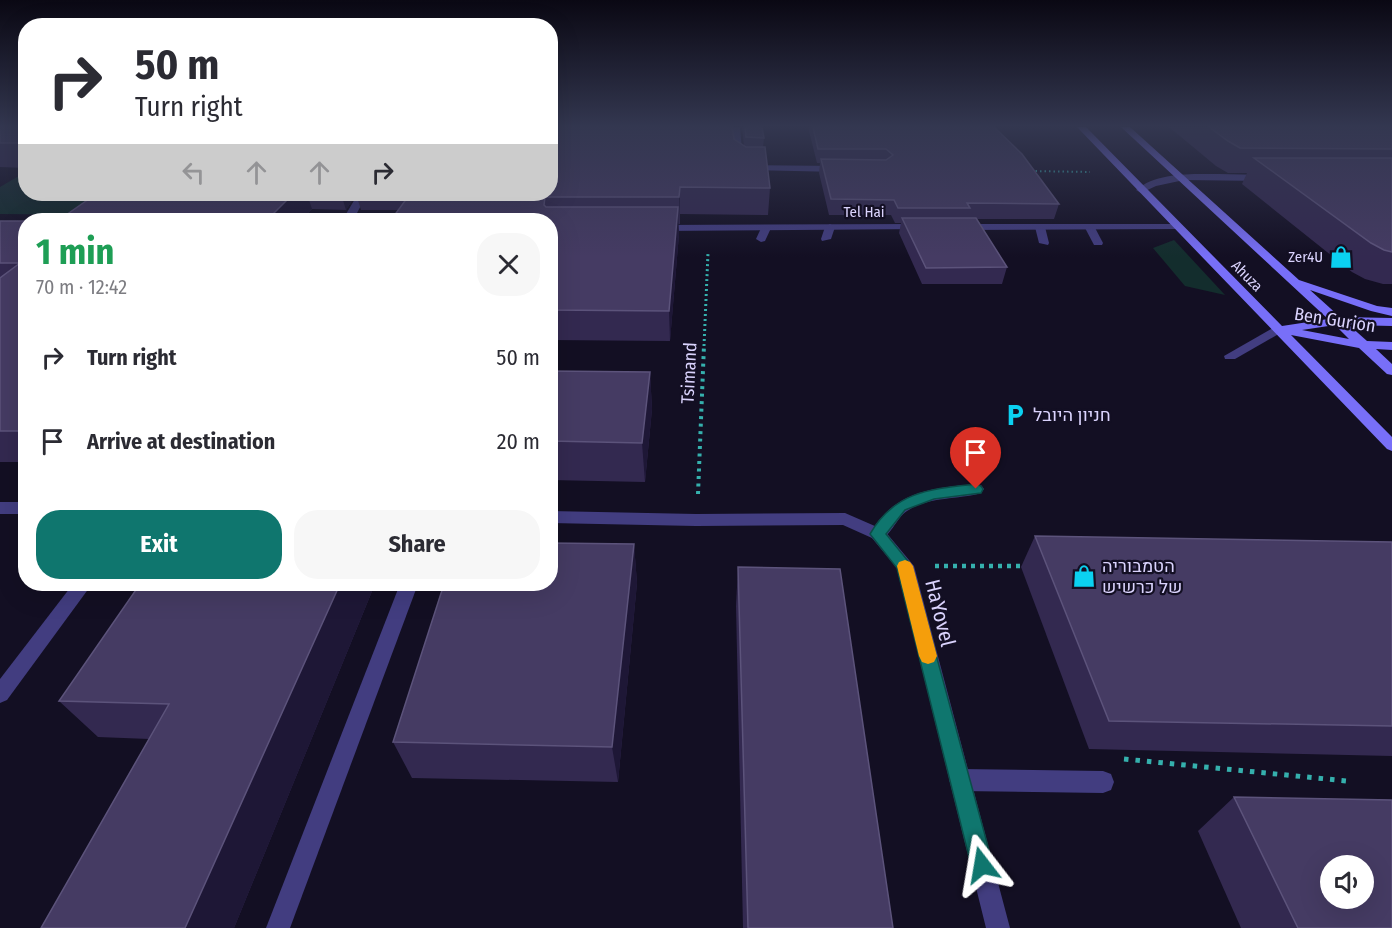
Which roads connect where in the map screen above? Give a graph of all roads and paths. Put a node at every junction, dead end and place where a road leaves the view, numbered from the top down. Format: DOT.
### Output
graph roads {
  1 [pos="1173,170"];
  2 [pos="1028,171"];
  3 [pos="1124,172"];
  4 [pos="1182,178"];
  5 [pos="1275,178"];
  6 [pos="1141,190"];
  7 [pos="1089,226"];
  8 [pos="830,227"];
  9 [pos="935,227"];
  10 [pos="947,227"];
  11 [pos="1040,227"];
  12 [pos="1177,227"];
  13 [pos="641,228"];
  14 [pos="710,228"];
  15 [pos="766,228"];
  16 [pos="761,239"];
  17 [pos="826,239"];
  18 [pos="1044,243"];
  19 [pos="1098,243"];
  20 [pos="1293,280"];
  21 [pos="1392,312"];
  22 [pos="1338,321"];
  23 [pos="1392,322"];
  24 [pos="1278,330"];
  25 [pos="1364,345"];
  26 [pos="1392,346"];
  27 [pos="1230,356"];
  28 [pos="1392,371"];
  29 [pos="1392,446"];
  30 [pos="976,489"];
  31 [pos="0,508"];
  32 [pos="18,508"];
  33 [pos="558,517"];
  34 [pos="696,520"];
  35 [pos="878,534"];
  36 [pos="905,566"];
  37 [pos="1035,566"];
  38 [pos="78,591"];
  39 [pos="406,591"];
  40 [pos="0,694"];
  41 [pos="1116,758"];
  42 [pos="960,780"];
  43 [pos="1347,781"];
  44 [pos="1103,782"];
  45 [pos="278,928"];
  46 [pos="998,928"];
  1 -- 4 [label="main road, Ahuza"];
  2 -- 3 [label="path"];
  3 -- 6 [label="main road, Ahuza"];
  4 -- 5 [label="street"];
  4 -- 6 [label="street"];
  4 -- 20 [label="main road, Ahuza"];
  6 -- 12 [label="main road, Ahuza"];
  7 -- 11 [label="street"];
  7 -- 12 [label="street"];
  7 -- 19 [label="street"];
  8 -- 9 [label="street, Tel Hai"];
  8 -- 15 [label="street, Tel Hai"];
  8 -- 17 [label="street"];
  10 -- 11 [label="street"];
  11 -- 18 [label="street"];
  12 -- 24 [label="main road, Ahuza"];
  13 -- 14 [label="street, Tel Hai"];
  14 -- 15 [label="street, Tel Hai"];
  14 -- 34 [label="path, Tsimand"];
  15 -- 16 [label="street"];
  20 -- 21 [label="main road"];
  20 -- 22 [label="main road, Ahuza"];
  22 -- 23 [label="main road, Ben Gurion"];
  22 -- 24 [label="main road, Ben Gurion"];
  22 -- 25 [label="main road, Ahuza"];
  24 -- 25 [label="main road, Ben Gurion"];
  24 -- 27 [label="street"];
  24 -- 29 [label="main road, Ahuza"];
  25 -- 26 [label="main road, Ben Gurion"];
  25 -- 28 [label="main road, Ahuza"];
  30 -- 35 [label="street"];
  31 -- 32 [label="street"];
  33 -- 34 [label="street, HaYovel"];
  34 -- 35 [label="street, HaYovel"];
  35 -- 36 [label="street, HaYovel"];
  36 -- 37 [label="path"];
  36 -- 42 [label="street, HaYovel"];
  38 -- 40 [label="street"];
  39 -- 45 [label="street"];
  41 -- 43 [label="path"];
  42 -- 44 [label="street"];
  42 -- 46 [label="street, HaYovel"];
}
